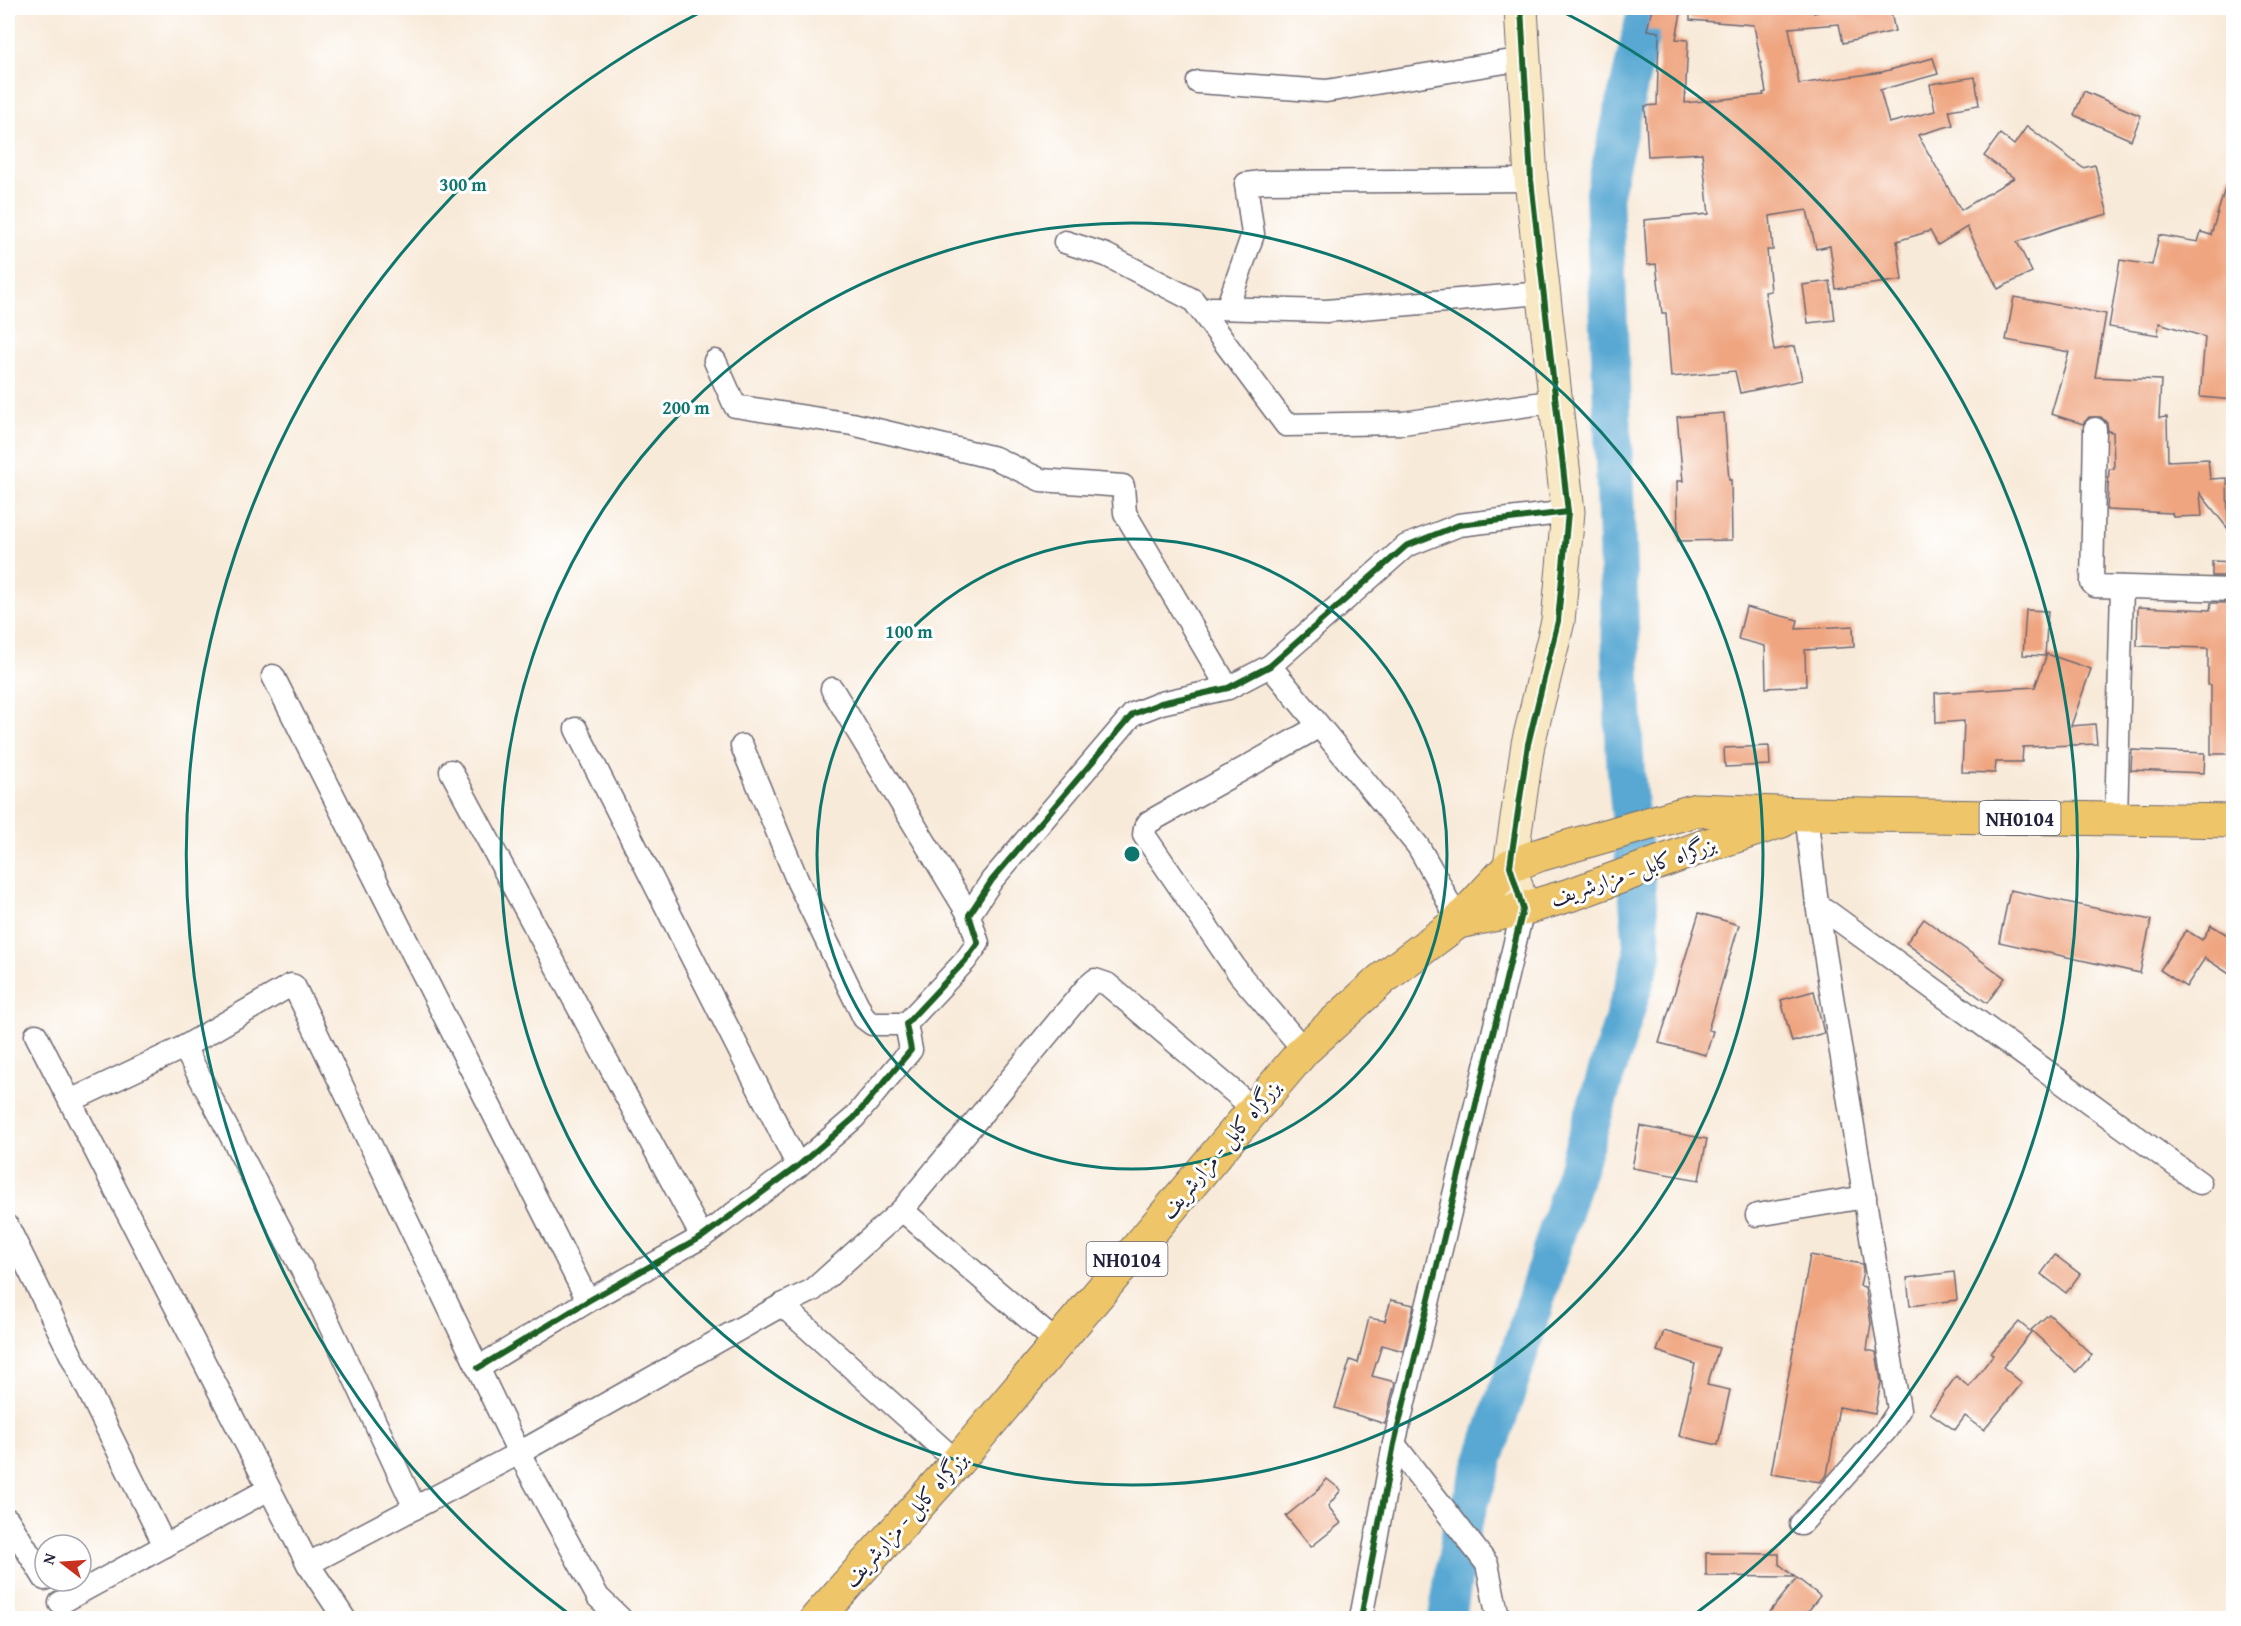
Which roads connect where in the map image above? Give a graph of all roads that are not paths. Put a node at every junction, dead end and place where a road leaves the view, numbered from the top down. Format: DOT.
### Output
graph roads {
  1 [pos="1521,8"];
  2 [pos="1524,59"];
  3 [pos="1198,82"];
  4 [pos="1531,180"];
  5 [pos="1065,242"];
  6 [pos="1543,293"];
  7 [pos="1197,307"];
  8 [pos="1227,308"];
  9 [pos="715,361"];
  10 [pos="1557,401"];
  11 [pos="2096,429"];
  12 [pos="1568,512"];
  13 [pos="2122,587"];
  14 [pos="2234,590"];
  15 [pos="1270,666"];
  16 [pos="273,676"];
  17 [pos="1228,688"];
  18 [pos="832,689"];
  19 [pos="1318,727"];
  20 [pos="576,729"];
  21 [pos="742,746"];
  22 [pos="451,771"];
  23 [pos="1806,814"];
  24 [pos="2116,820"];
  25 [pos="2234,820"];
  26 [pos="1525,860"];
  27 [pos="1817,904"];
  28 [pos="1523,909"];
  29 [pos="969,915"];
  30 [pos="1458,922"];
  31 [pos="906,1024"];
  32 [pos="36,1035"];
  33 [pos="184,1047"];
  34 [pos="1304,1050"];
  35 [pos="70,1101"];
  36 [pos="1254,1109"];
  37 [pos="798,1166"];
  38 [pos="2200,1183"];
  39 [pos="1865,1197"];
  40 [pos="902,1210"];
  41 [pos="1757,1215"];
  42 [pos="8,1227"];
  43 [pos="702,1237"];
  44 [pos="588,1301"];
  45 [pos="782,1305"];
  46 [pos="1057,1343"];
  47 [pos="478,1368"];
  48 [pos="1394,1444"];
  49 [pos="519,1453"];
  50 [pos="957,1462"];
  51 [pos="269,1489"];
  52 [pos="415,1508"];
  53 [pos="8,1520"];
  54 [pos="1801,1524"];
  55 [pos="165,1546"];
  56 [pos="33,1559"];
  57 [pos="308,1564"];
  58 [pos="54,1593"];
  59 [pos="65,1611"];
  60 [pos="344,1618"];
  61 [pos="620,1618"];
  62 [pos="817,1618"];
  63 [pos="1361,1618"];
  64 [pos="1498,1618"];
  1 -- 2 [label="street"];
  2 -- 3 [label="street"];
  2 -- 4 [label="street"];
  4 -- 6 [label="street"];
  4 -- 8 [label="street"];
  5 -- 7 [label="street"];
  6 -- 8 [label="street"];
  6 -- 10 [label="street"];
  7 -- 8 [label="street"];
  7 -- 10 [label="street"];
  9 -- 17 [label="street"];
  10 -- 12 [label="street"];
  11 -- 13 [label="street"];
  12 -- 15 [label="street"];
  12 -- 26 [label="street"];
  13 -- 14 [label="street"];
  13 -- 24 [label="street"];
  15 -- 17 [label="street"];
  15 -- 19 [label="street"];
  16 -- 44 [label="street"];
  17 -- 29 [label="street"];
  18 -- 29 [label="street"];
  19 -- 30 [label="street"];
  19 -- 34 [label="street"];
  20 -- 37 [label="street"];
  21 -- 31 [label="street"];
  22 -- 43 [label="street"];
  23 -- 24 [label="highway, بزرگراه کابل - مزارشریف / NH0104"];
  23 -- 26 [label="highway, بزرگراه کابل - مزارشریف / NH0104"];
  23 -- 27 [label="street"];
  23 -- 28 [label="highway, بزرگراه کابل - مزارشریف / NH0104"];
  24 -- 25 [label="highway, بزرگراه کابل - مزارشریف / NH0104"];
  26 -- 28 [label="street"];
  26 -- 30 [label="highway, بزرگراه کابل - مزارشریف / NH0104"];
  27 -- 38 [label="street"];
  27 -- 39 [label="street"];
  28 -- 30 [label="highway, بزرگراه کابل - مزارشریف / NH0104"];
  28 -- 48 [label="street"];
  29 -- 31 [label="street"];
  30 -- 34 [label="highway, بزرگراه کابل - مزارشریف / NH0104"];
  31 -- 37 [label="street"];
  32 -- 35 [label="street"];
  33 -- 35 [label="street"];
  33 -- 47 [label="street"];
  33 -- 52 [label="street"];
  34 -- 36 [label="highway, بزرگراه کابل - مزارشریف / NH0104"];
  35 -- 51 [label="street"];
  36 -- 40 [label="street"];
  36 -- 46 [label="highway, بزرگراه کابل - مزارشریف / NH0104"];
  37 -- 43 [label="street"];
  39 -- 41 [label="street"];
  39 -- 54 [label="street"];
  40 -- 45 [label="street"];
  40 -- 46 [label="street"];
  42 -- 55 [label="street"];
  43 -- 44 [label="street"];
  44 -- 47 [label="street"];
  45 -- 49 [label="street"];
  45 -- 50 [label="street"];
  46 -- 50 [label="highway, بزرگراه کابل - مزارشریف / NH0104"];
  47 -- 49 [label="street"];
  48 -- 63 [label="street"];
  48 -- 64 [label="street"];
  49 -- 52 [label="street"];
  49 -- 61 [label="street"];
  50 -- 62 [label="highway, بزرگراه کابل - مزارشریف / NH0104"];
  51 -- 55 [label="street"];
  51 -- 57 [label="street"];
  52 -- 57 [label="street"];
  53 -- 56 [label="street"];
  55 -- 59 [label="street"];
  57 -- 60 [label="street"];
  58 -- 59 [label="street"];
}
